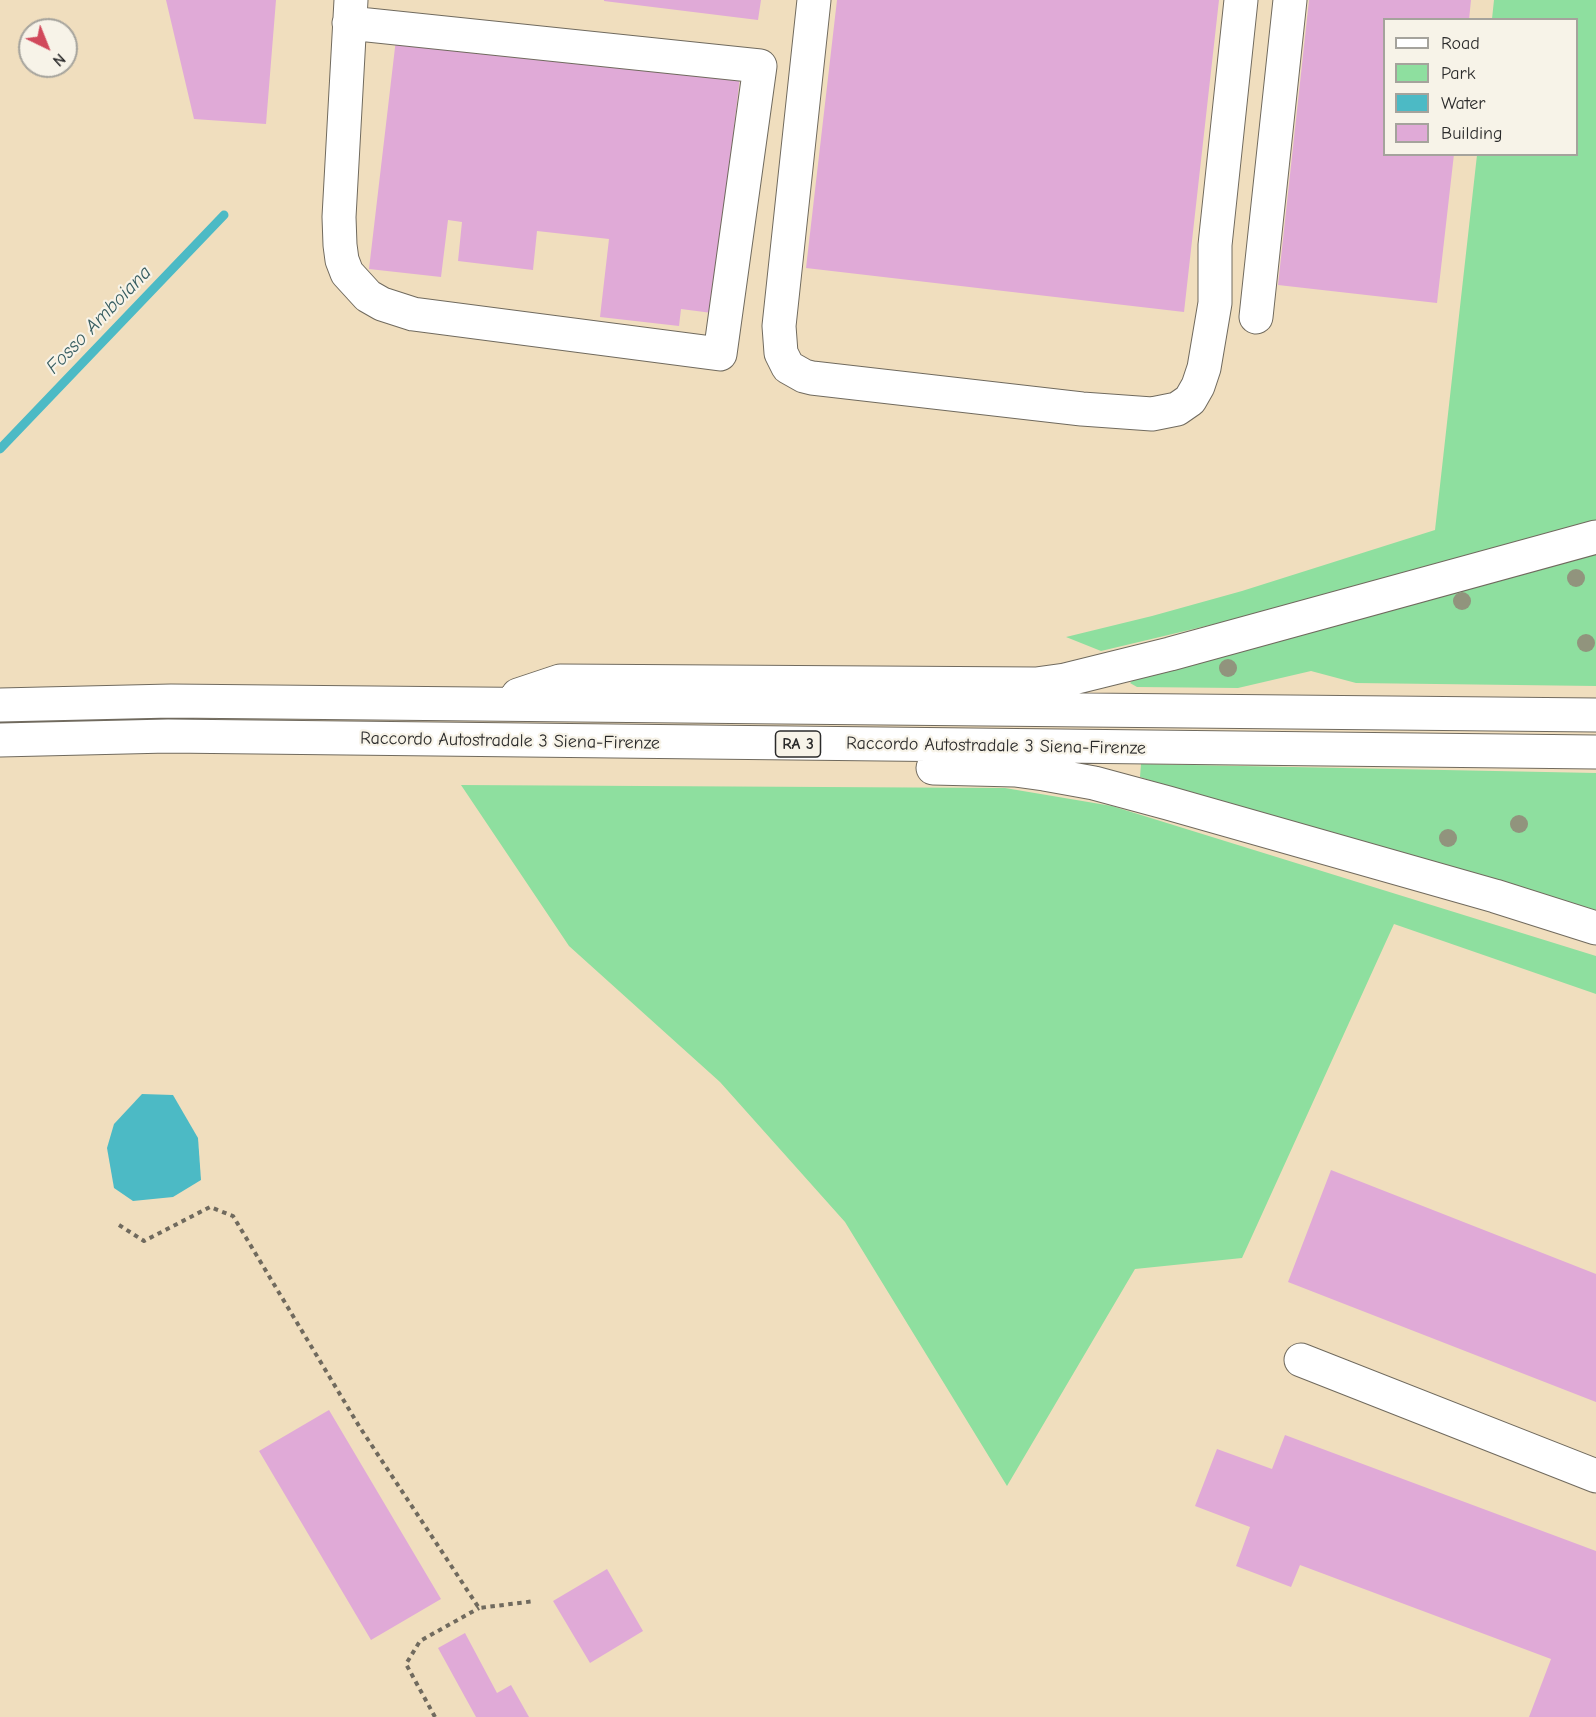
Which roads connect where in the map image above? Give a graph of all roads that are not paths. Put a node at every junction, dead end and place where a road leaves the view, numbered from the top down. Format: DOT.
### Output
graph roads {
  1 [pos="814,0"];
  2 [pos="1241,0"];
  3 [pos="1290,0"];
  4 [pos="350,11"];
  5 [pos="1256,316"];
  6 [pos="1596,537"];
  7 [pos="491,704"];
  8 [pos="0,705"];
  9 [pos="1596,715"];
  10 [pos="0,740"];
  11 [pos="408,740"];
  12 [pos="1596,752"];
  13 [pos="1596,928"];
  14 [pos="1301,1360"];
  15 [pos="1596,1476"];
  1 -- 2 [label="main road"];
  3 -- 5 [label="main road"];
  4 -- 4 [label="main road"];
  6 -- 7 [label="main road"];
  7 -- 8 [label="main road, Raccordo Autostradale 3 Siena-Firenze / RA 3"];
  7 -- 9 [label="main road, Raccordo Autostradale 3 Siena-Firenze / RA 3"];
  10 -- 11 [label="main road, Raccordo Autostradale 3 Siena-Firenze / RA 3"];
  11 -- 12 [label="main road, Raccordo Autostradale 3 Siena-Firenze / RA 3"];
  11 -- 13 [label="main road"];
  14 -- 15 [label="main road"];
}
